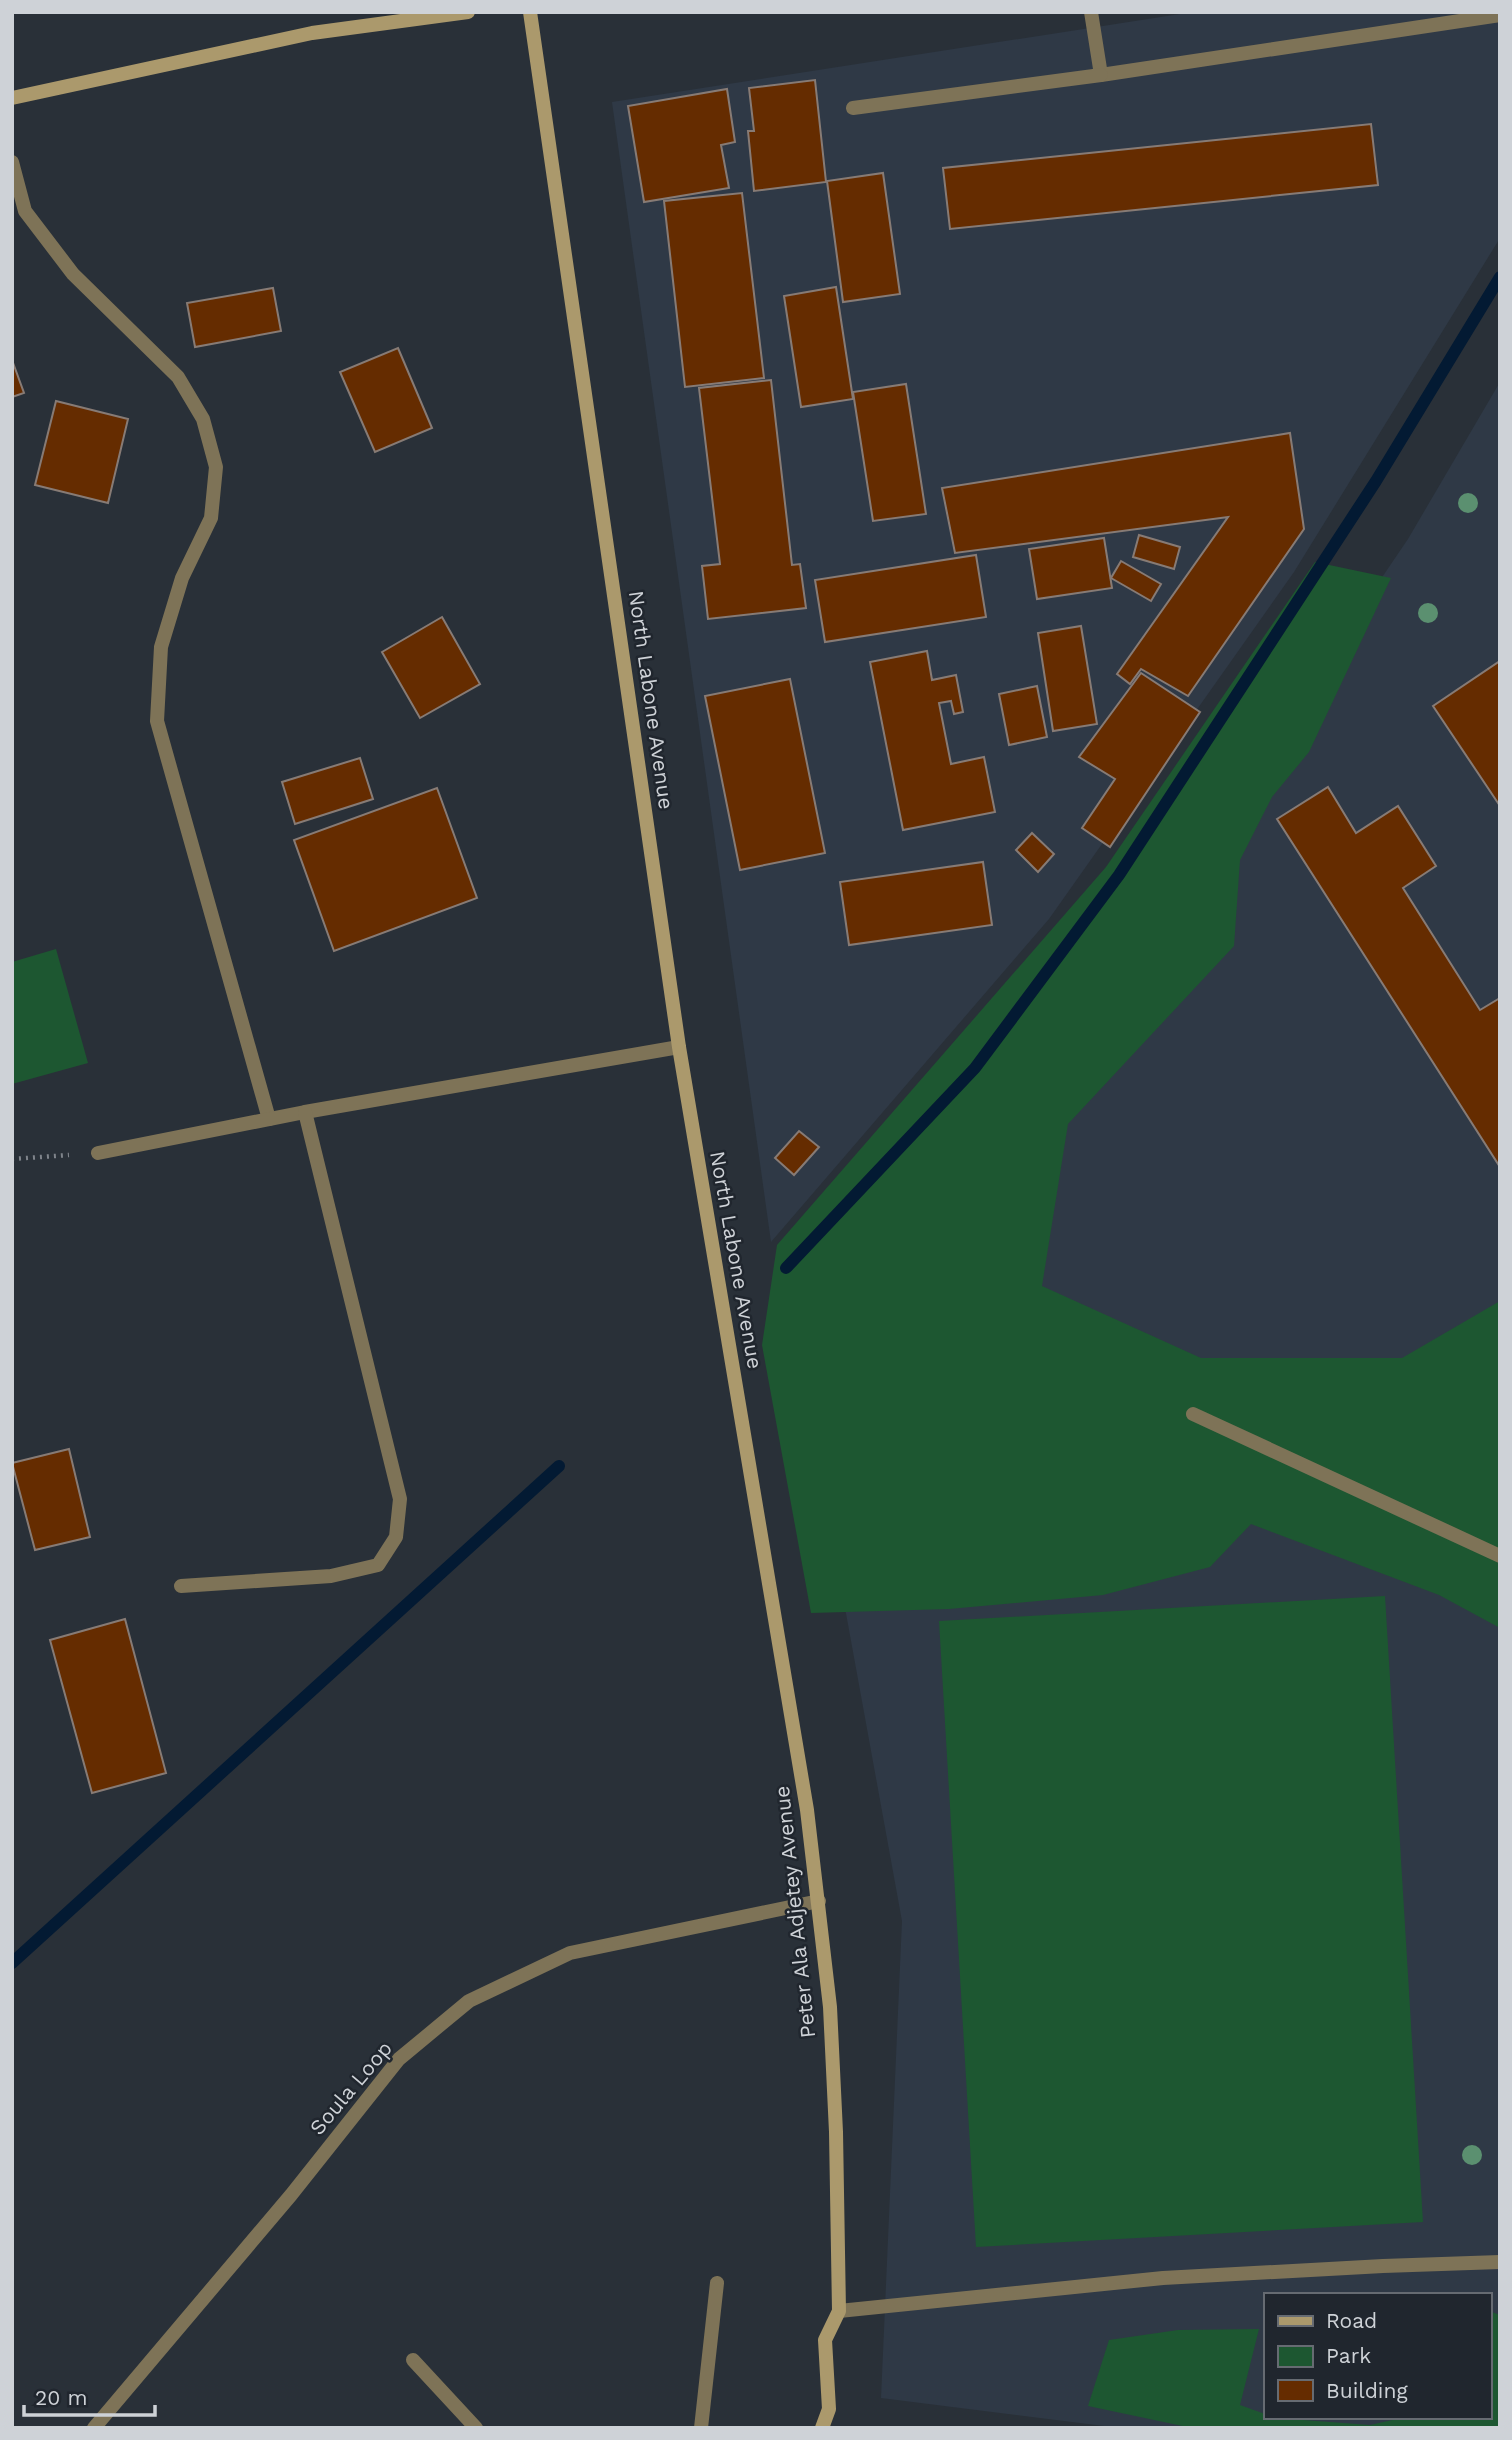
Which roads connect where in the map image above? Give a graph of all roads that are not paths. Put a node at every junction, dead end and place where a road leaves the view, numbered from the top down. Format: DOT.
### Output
graph roads {
  1 [pos="468,12"];
  2 [pos="530,12"];
  3 [pos="1091,12"];
  4 [pos="1500,15"];
  5 [pos="1101,75"];
  6 [pos="12,98"];
  7 [pos="853,108"];
  8 [pos="12,162"];
  9 [pos="679,1047"];
  10 [pos="305,1112"];
  11 [pos="270,1119"];
  12 [pos="98,1153"];
  13 [pos="737,1393"];
  14 [pos="1193,1414"];
  15 [pos="1500,1556"];
  16 [pos="181,1586"];
  17 [pos="819,1902"];
  18 [pos="1500,2262"];
  19 [pos="717,2283"];
  20 [pos="839,2311"];
  21 [pos="413,2360"];
  22 [pos="94,2428"];
  23 [pos="475,2428"];
  24 [pos="701,2428"];
  25 [pos="822,2428"];
  1 -- 6 [label="street"];
  2 -- 9 [label="street, North Labone Avenue"];
  3 -- 5 [label="street"];
  4 -- 5 [label="street"];
  5 -- 7 [label="street"];
  8 -- 11 [label="street"];
  9 -- 10 [label="street"];
  9 -- 13 [label="street, North Labone Avenue"];
  10 -- 11 [label="street"];
  10 -- 16 [label="street"];
  11 -- 12 [label="street"];
  13 -- 17 [label="street, Peter Ala Adjetey Avenue"];
  14 -- 15 [label="street"];
  17 -- 20 [label="street, Peter Ala Adjetey Avenue"];
  17 -- 22 [label="street, Soula Loop"];
  18 -- 20 [label="street"];
  19 -- 24 [label="street"];
  20 -- 25 [label="street, Peter Ala Adjetey Avenue"];
  21 -- 23 [label="street"];
}
